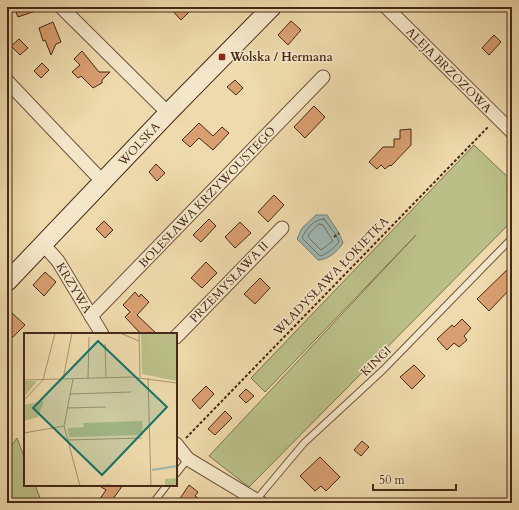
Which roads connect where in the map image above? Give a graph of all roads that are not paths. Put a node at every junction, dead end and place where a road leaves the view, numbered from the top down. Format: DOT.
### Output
graph roads {
  1 [pos="61,7"];
  2 [pos="272,7"];
  3 [pos="386,7"];
  4 [pos="323,77"];
  5 [pos="7,81"];
  6 [pos="168,113"];
  7 [pos="512,132"];
  8 [pos="103,182"];
  9 [pos="282,228"];
  10 [pos="512,238"];
  11 [pos="43,244"];
  12 [pos="7,281"];
  13 [pos="91,316"];
  14 [pos="101,333"];
  15 [pos="177,336"];
  16 [pos="177,445"];
  17 [pos="188,459"];
  18 [pos="177,473"];
  19 [pos="166,486"];
  20 [pos="258,501"];
  21 [pos="153,503"];
  1 -- 6 [label="street"];
  2 -- 6 [label="street, WOLSKA"];
  3 -- 7 [label="street, ALEJA BRZOZOWA"];
  4 -- 13 [label="street, BOLESŁAWA KRZYWOUSTEGO"];
  5 -- 8 [label="street"];
  6 -- 8 [label="street, WOLSKA"];
  8 -- 11 [label="street, WOLSKA"];
  9 -- 15 [label="street, PRZEMYSŁAWA II"];
  10 -- 20 [label="lane, KINGI"];
  11 -- 12 [label="street, WOLSKA"];
  11 -- 13 [label="street, KRZYWA"];
  13 -- 14 [label="street, KRZYWA"];
  16 -- 17 [label="street"];
  17 -- 18 [label="lane"];
  17 -- 20 [label="street"];
  19 -- 21 [label="lane"];
}
